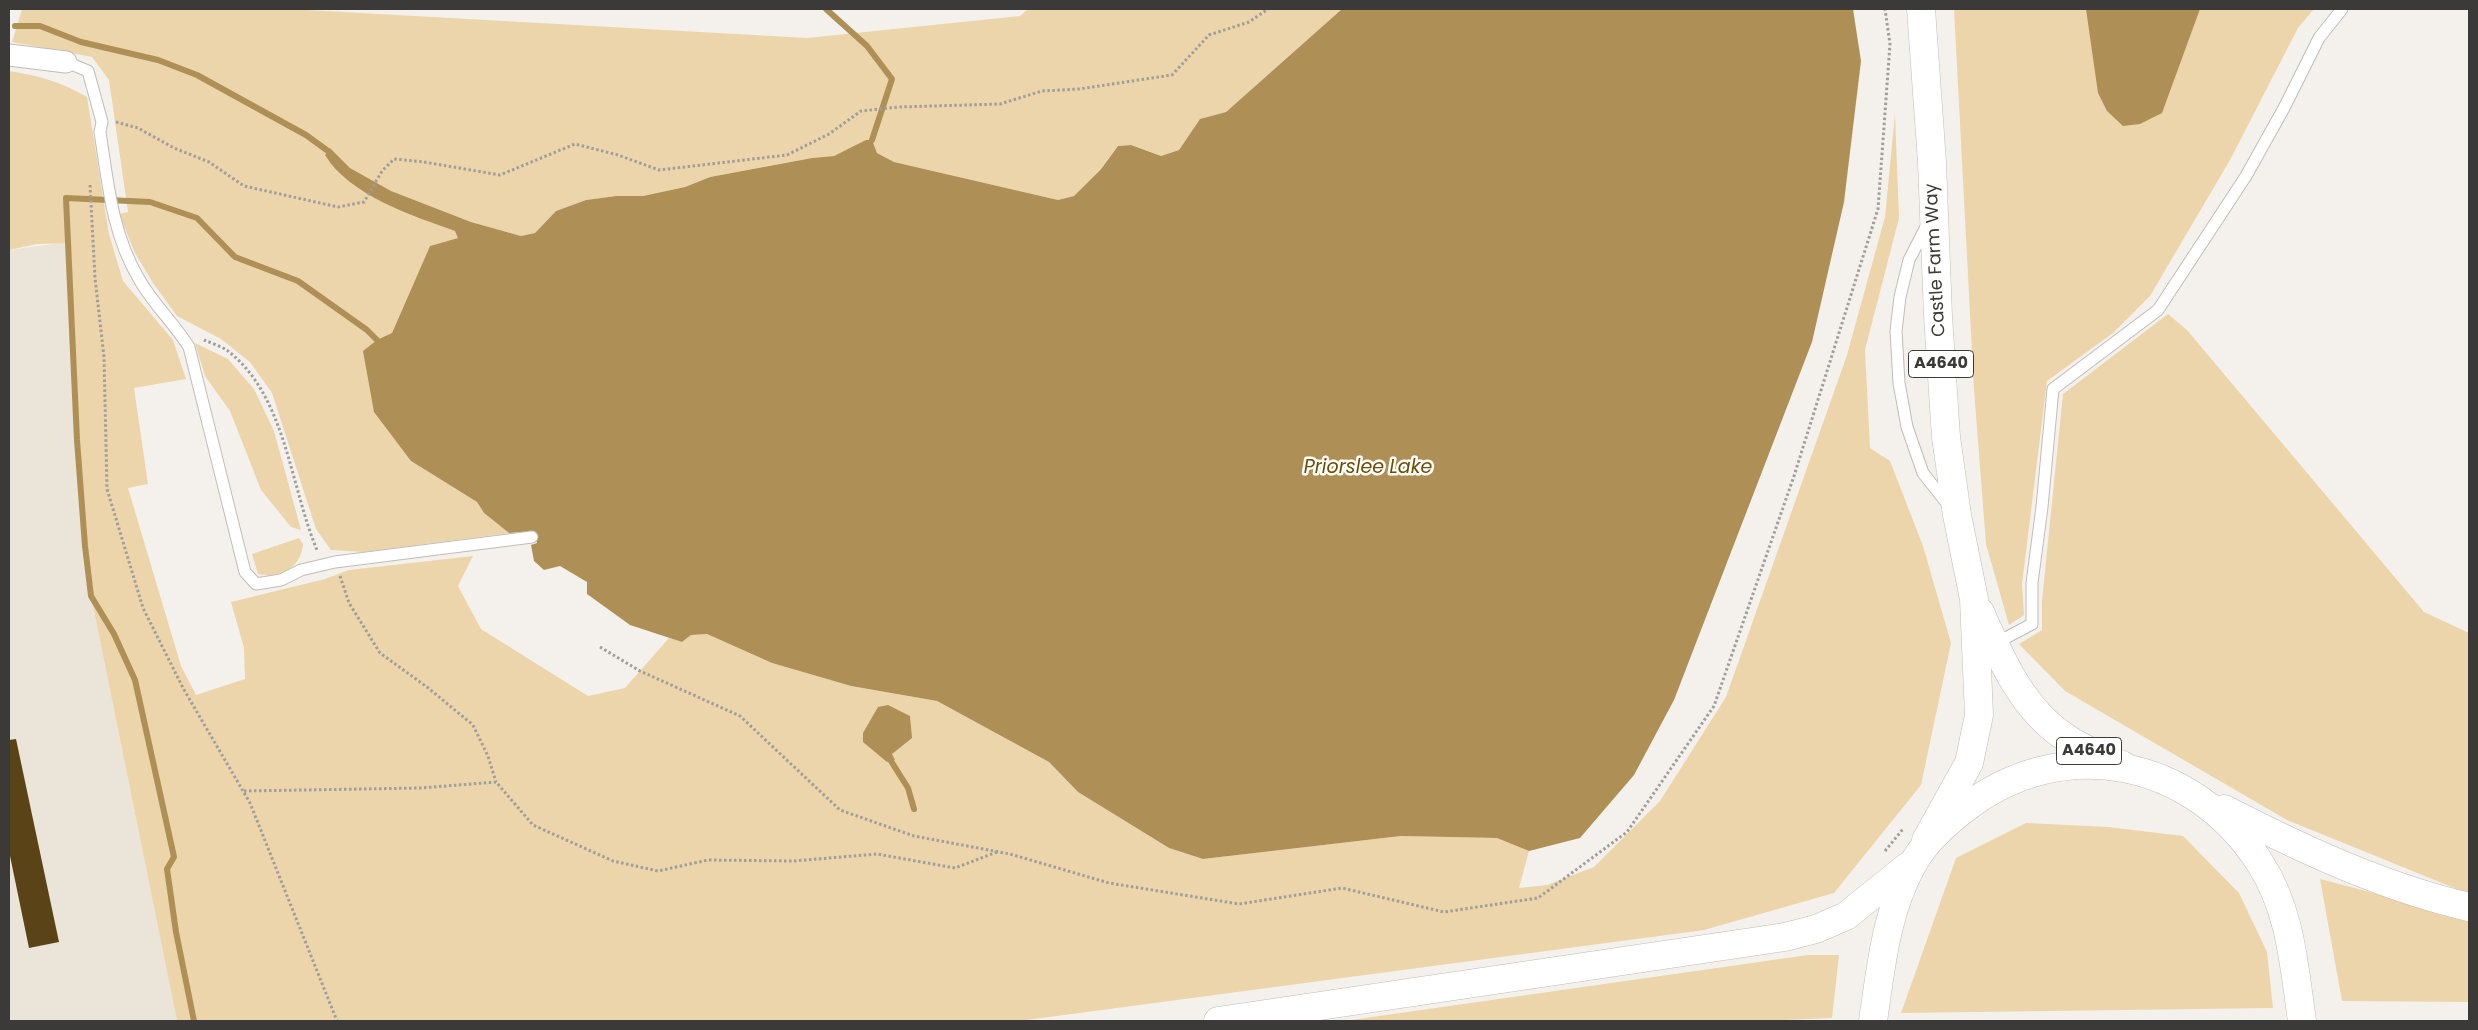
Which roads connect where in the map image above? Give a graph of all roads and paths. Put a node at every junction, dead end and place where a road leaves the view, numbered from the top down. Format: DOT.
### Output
graph roads {
  1 [pos="1268,9"];
  2 [pos="1885,9"];
  3 [pos="1921,9"];
  4 [pos="2342,9"];
  5 [pos="9,55"];
  6 [pos="66,62"];
  7 [pos="101,119"];
  8 [pos="90,184"];
  9 [pos="1933,212"];
  10 [pos="179,331"];
  11 [pos="1957,515"];
  12 [pos="532,537"];
  13 [pos="336,562"];
  14 [pos="323,565"];
  15 [pos="1974,599"];
  16 [pos="1994,644"];
  17 [pos="600,647"];
  18 [pos="2132,770"];
  19 [pos="496,782"];
  20 [pos="244,791"];
  21 [pos="2194,794"];
  22 [pos="1905,827"];
  23 [pos="998,852"];
  24 [pos="1880,857"];
  25 [pos="1916,857"];
  26 [pos="2469,907"];
  27 [pos="2302,1016"];
  28 [pos="337,1021"];
  29 [pos="1218,1021"];
  30 [pos="1874,1021"];
  1 -- 7 [label="path"];
  2 -- 23 [label="path"];
  3 -- 9 [label="main road, Castle Farm Way / A4640"];
  4 -- 16 [label="lane"];
  5 -- 6 [label="street"];
  6 -- 7 [label="lane"];
  7 -- 10 [label="lane"];
  8 -- 20 [label="path"];
  9 -- 11 [label="main road, Castle Farm Way / A4640"];
  9 -- 11 [label="lane"];
  10 -- 14 [label="path"];
  10 -- 14 [label="lane"];
  11 -- 15 [label="main road, Castle Farm Way / A4640"];
  12 -- 13 [label="lane"];
  13 -- 14 [label="lane"];
  13 -- 19 [label="path"];
  15 -- 16 [label="main road, Castle Farm Way / A4640"];
  15 -- 25 [label="main road, Castle Farm Way / A4640"];
  16 -- 18 [label="main road, Castle Farm Way / A4640"];
  17 -- 23 [label="path"];
  18 -- 21 [label="main road"];
  18 -- 25 [label="main road"];
  19 -- 20 [label="path"];
  19 -- 23 [label="path"];
  20 -- 28 [label="path"];
  21 -- 26 [label="main road"];
  21 -- 27 [label="main road"];
  22 -- 24 [label="path"];
  25 -- 29 [label="main road"];
  25 -- 30 [label="main road, Castle Farm Way"];
}
